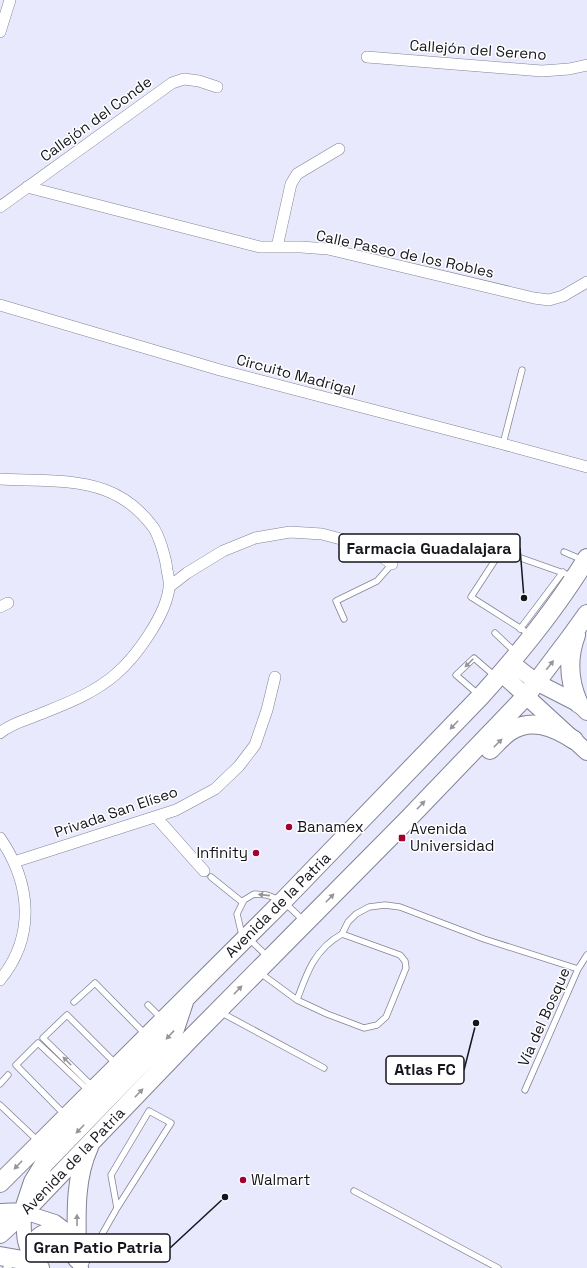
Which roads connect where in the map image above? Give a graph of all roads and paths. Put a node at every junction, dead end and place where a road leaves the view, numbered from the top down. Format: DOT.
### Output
graph roads {
  1 [pos="10,0"];
  2 [pos="0,32"];
  3 [pos="367,57"];
  4 [pos="587,65"];
  5 [pos="216,87"];
  6 [pos="339,149"];
  7 [pos="27,187"];
  8 [pos="1,204"];
  9 [pos="277,248"];
  10 [pos="587,282"];
  11 [pos="0,305"];
  12 [pos="522,370"];
  13 [pos="503,444"];
  14 [pos="587,467"];
  15 [pos="0,479"];
  16 [pos="564,552"];
  17 [pos="586,559"];
  18 [pos="392,564"];
  19 [pos="569,574"];
  20 [pos="169,587"];
  21 [pos="587,616"];
  22 [pos="344,619"];
  23 [pos="495,633"];
  24 [pos="527,633"];
  25 [pos="507,668"];
  26 [pos="275,677"];
  27 [pos="531,689"];
  28 [pos="481,696"];
  29 [pos="583,708"];
  30 [pos="0,733"];
  31 [pos="581,746"];
  32 [pos="444,781"];
  33 [pos="156,817"];
  34 [pos="0,838"];
  35 [pos="14,862"];
  36 [pos="208,874"];
  37 [pos="283,901"];
  38 [pos="242,902"];
  39 [pos="306,923"];
  40 [pos="342,934"];
  41 [pos="246,937"];
  42 [pos="587,955"];
  43 [pos="263,964"];
  44 [pos="578,969"];
  45 [pos="0,980"];
  46 [pos="185,1000"];
  47 [pos="297,1000"];
  48 [pos="74,1002"];
  49 [pos="148,1005"];
  50 [pos="218,1011"];
  51 [pos="164,1021"];
  52 [pos="148,1036"];
  53 [pos="118,1066"];
  54 [pos="324,1068"];
  55 [pos="8,1075"];
  56 [pos="0,1084"];
  57 [pos="525,1090"];
  58 [pos="92,1091"];
  59 [pos="0,1106"];
  60 [pos="67,1116"];
  61 [pos="93,1141"];
  62 [pos="40,1143"];
  63 [pos="0,1183"];
  64 [pos="354,1190"];
  65 [pos="117,1208"];
  66 [pos="24,1212"];
  67 [pos="0,1213"];
  68 [pos="0,1234"];
  69 [pos="67,1235"];
  70 [pos="0,1256"];
  71 [pos="37,1265"];
  72 [pos="80,1265"];
  73 [pos="498,1268"];
  1 -- 2 [label="street"];
  3 -- 4 [label="street, Callejón del Sereno"];
  5 -- 7 [label="street, Callejón del Conde"];
  6 -- 9 [label="street"];
  7 -- 8 [label="street, Callejón del Conde"];
  7 -- 9 [label="street, Calle Paseo de los Robles"];
  9 -- 10 [label="street, Calle Paseo de los Robles"];
  11 -- 13 [label="street, Circuito Madrigal"];
  12 -- 13 [label="lane"];
  13 -- 14 [label="street, Circuito Madrigal"];
  15 -- 20 [label="street"];
  16 -- 17 [label="lane"];
  17 -- 19 [label="main road, Avenida de la Patria"];
  18 -- 20 [label="street"];
  18 -- 22 [label="lane"];
  19 -- 24 [label="main road, Avenida de la Patria"];
  19 -- 24 [label="lane"];
  20 -- 30 [label="street"];
  27 -- 21 [label="main road, Avenida de la Patria, one-way"];
  21 -- 29 [label="main road"];
  23 -- 25 [label="lane"];
  24 -- 25 [label="main road, Avenida de la Patria"];
  25 -- 27 [label="main road"];
  25 -- 28 [label="main road, Avenida de la Patria"];
  25 -- 28 [label="lane, one-way"];
  26 -- 33 [label="street, Privada San Elíseo"];
  27 -- 29 [label="main road"];
  27 -- 31 [label="main road"];
  27 -- 32 [label="main road, Avenida de la Patria"];
  28 -- 37 [label="main road, Avenida de la Patria, one-way"];
  32 -- 31 [label="main road, one-way"];
  39 -- 32 [label="main road, Avenida de la Patria, one-way"];
  33 -- 35 [label="street, Privada San Elíseo"];
  33 -- 36 [label="street"];
  34 -- 35 [label="street"];
  35 -- 45 [label="street"];
  36 -- 38 [label="lane"];
  37 -- 38 [label="lane, one-way"];
  37 -- 39 [label="lane"];
  37 -- 41 [label="main road, Avenida de la Patria"];
  38 -- 41 [label="lane"];
  39 -- 43 [label="main road, Avenida de la Patria"];
  40 -- 44 [label="lane"];
  40 -- 47 [label="lane"];
  40 -- 47 [label="lane"];
  41 -- 43 [label="lane"];
  41 -- 46 [label="main road, Avenida de la Patria"];
  42 -- 44 [label="lane, Vía del Bosque"];
  43 -- 47 [label="lane"];
  50 -- 43 [label="main road, Avenida de la Patria, one-way"];
  44 -- 57 [label="lane, Vía del Bosque"];
  46 -- 51 [label="main road, Avenida de la Patria"];
  46 -- 66 [label="main road, one-way"];
  48 -- 52 [label="lane"];
  49 -- 51 [label="lane"];
  50 -- 54 [label="lane"];
  61 -- 50 [label="main road, Avenida de la Patria, one-way"];
  51 -- 52 [label="main road, Avenida de la Patria"];
  52 -- 53 [label="main road, Avenida de la Patria"];
  53 -- 58 [label="main road, Avenida de la Patria"];
  58 -- 53 [label="lane, one-way"];
  55 -- 56 [label="lane"];
  58 -- 60 [label="main road, Avenida de la Patria"];
  58 -- 60 [label="lane"];
  59 -- 62 [label="lane"];
  60 -- 62 [label="main road, Avenida de la Patria"];
  61 -- 66 [label="main road, Avenida de la Patria"];
  72 -- 61 [label="main road, one-way"];
  62 -- 63 [label="main road, Avenida de la Patria, one-way"];
  64 -- 73 [label="lane"];
  65 -- 65 [label="lane"];
  65 -- 72 [label="lane"];
  66 -- 67 [label="main road"];
  66 -- 68 [label="main road, Avenida de la Patria"];
  66 -- 69 [label="street"];
  66 -- 71 [label="street"];
  69 -- 71 [label="street"];
  69 -- 72 [label="street"];
  70 -- 71 [label="main road"];
}
